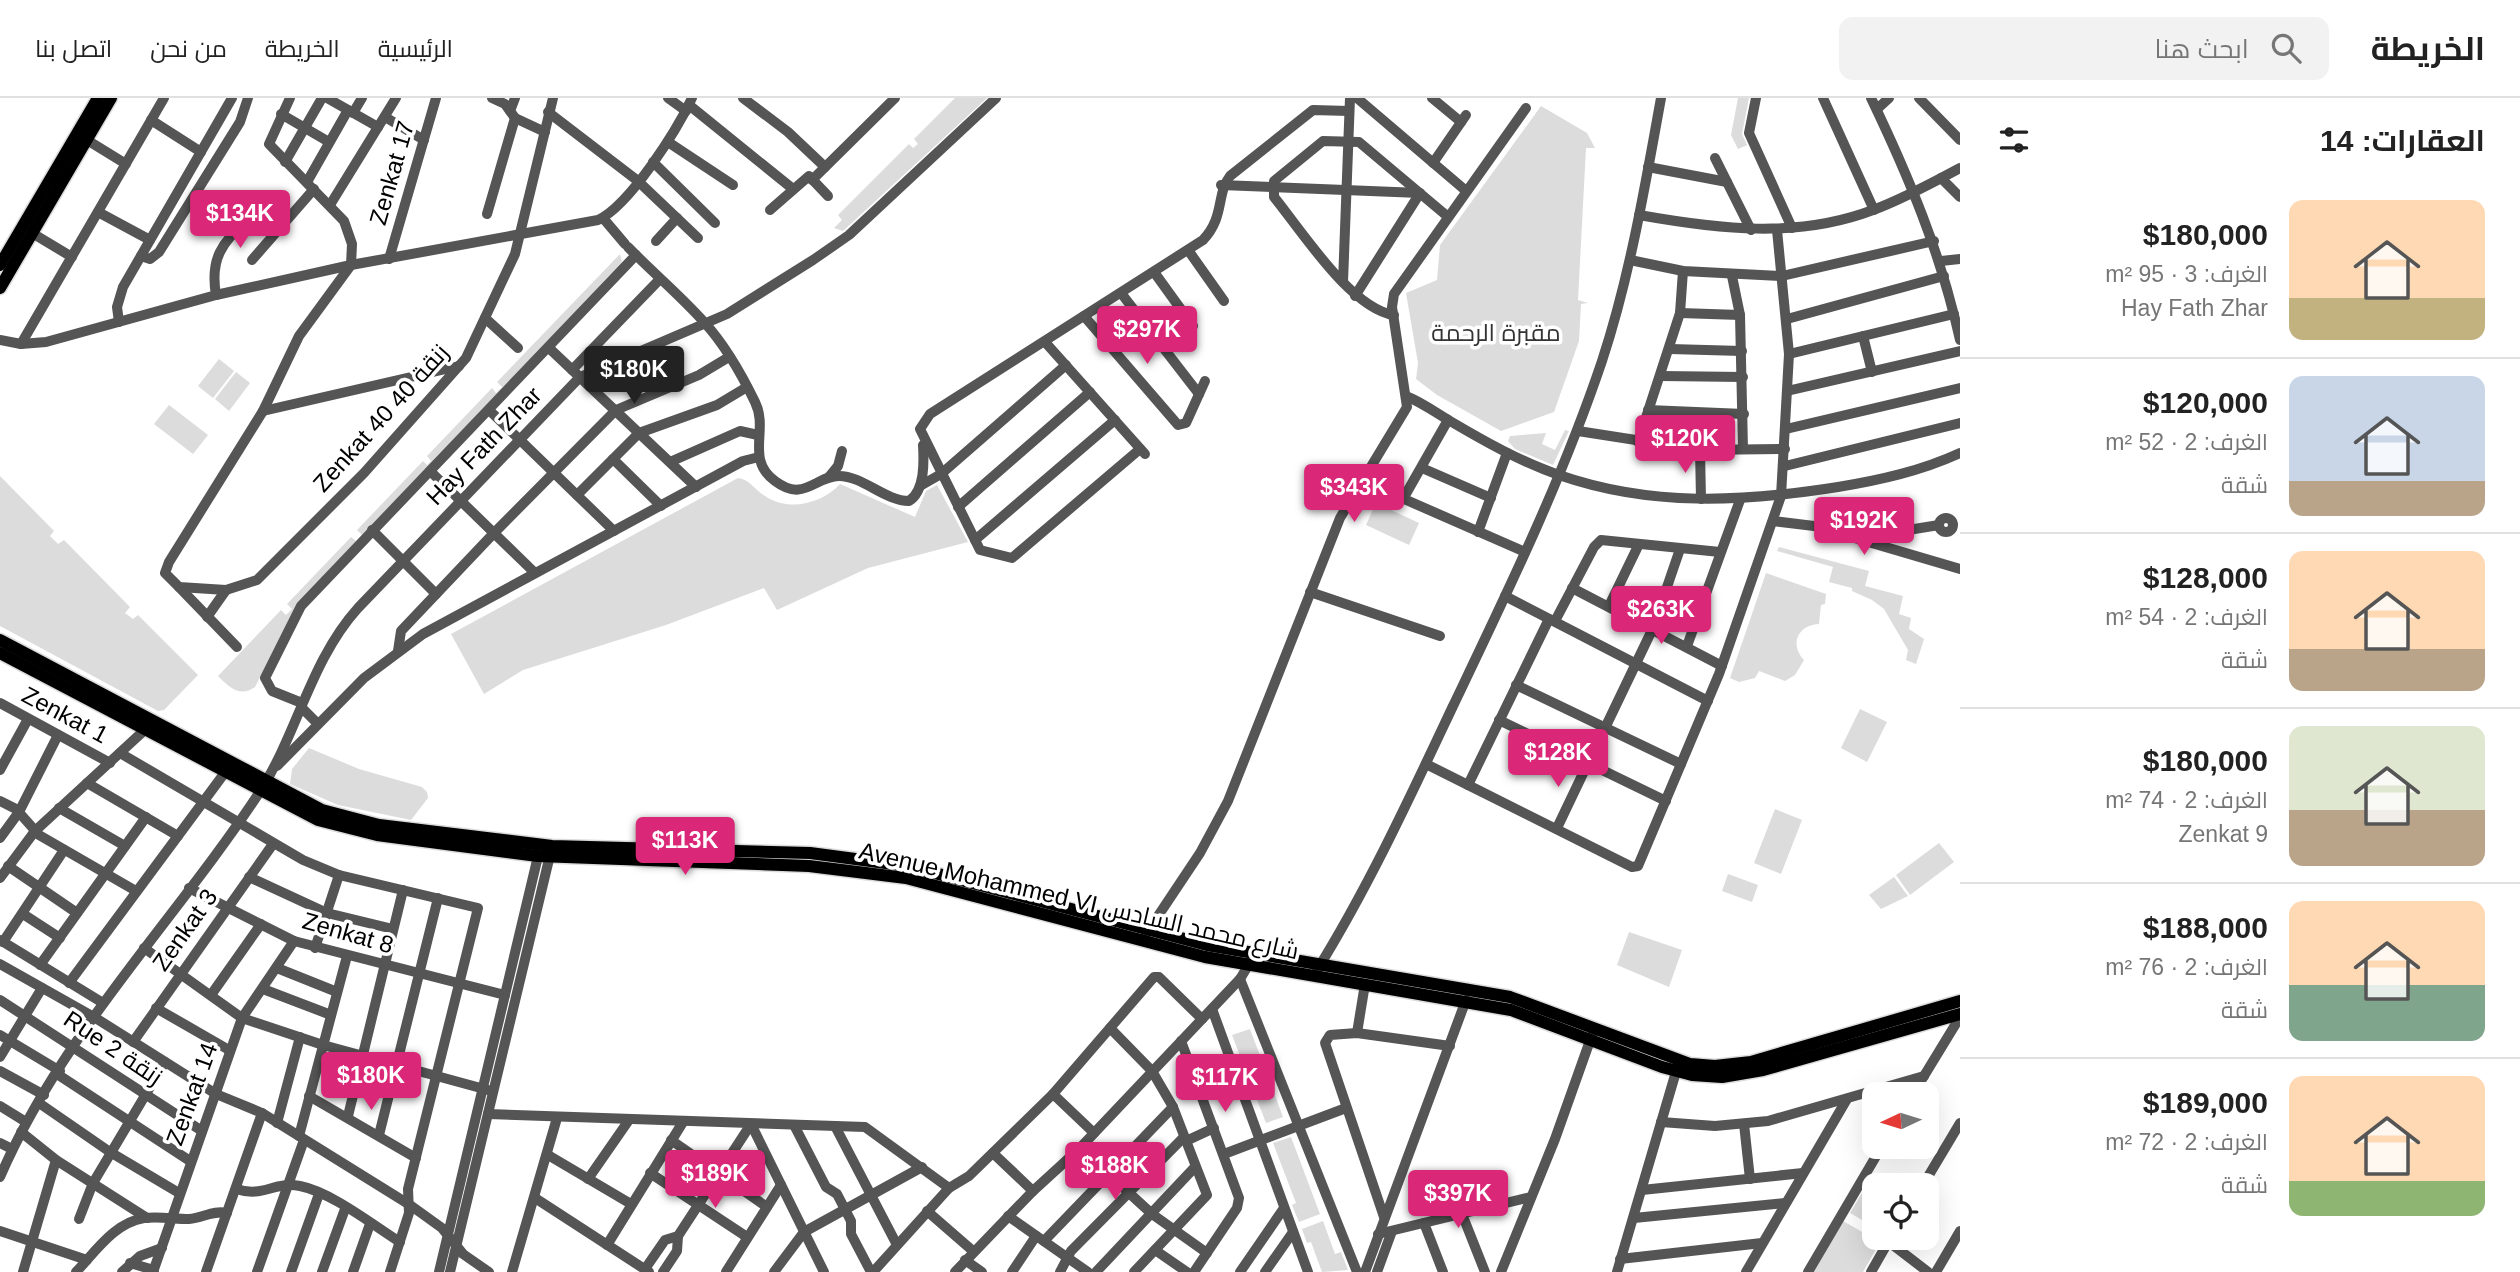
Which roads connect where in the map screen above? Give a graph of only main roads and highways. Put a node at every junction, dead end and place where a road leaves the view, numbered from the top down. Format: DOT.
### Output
graph roads {
  1 [pos="98,98"];
  2 [pos="111,98"];
  3 [pos="0,265"];
  4 [pos="0,288"];
  5 [pos="0,640"];
  6 [pos="0,653"];
  7 [pos="150,725"];
  8 [pos="1317,970"];
  9 [pos="1960,1001"];
  10 [pos="1960,1015"];
  11 [pos="1593,1033"];
  12 [pos="1678,1066"];
  1 -- 3 [label="main road"];
  2 -- 4 [label="main road"];
  5 -- 7 [label="main road, Avenue Mohammed VI شارع محمد السادس"];
  6 -- 7 [label="main road, Avenue Mohammed VI شارع محمد السادس"];
  7 -- 8 [label="main road, Avenue Mohammed VI شارع محمد السادس"];
  8 -- 11 [label="main road, Avenue Mohammed VI شارع محمد السادس"];
  8 -- 11 [label="main road, Avenue Mohammed VI شارع محمد السادس"];
  9 -- 12 [label="main road, Avenue Mohammed VI شارع محمد السادس"];
  10 -- 12 [label="main road, Avenue Mohammed VI شارع محمد السادس"];
  11 -- 12 [label="main road, Avenue Mohammed VI شارع محمد السادس"];
}
